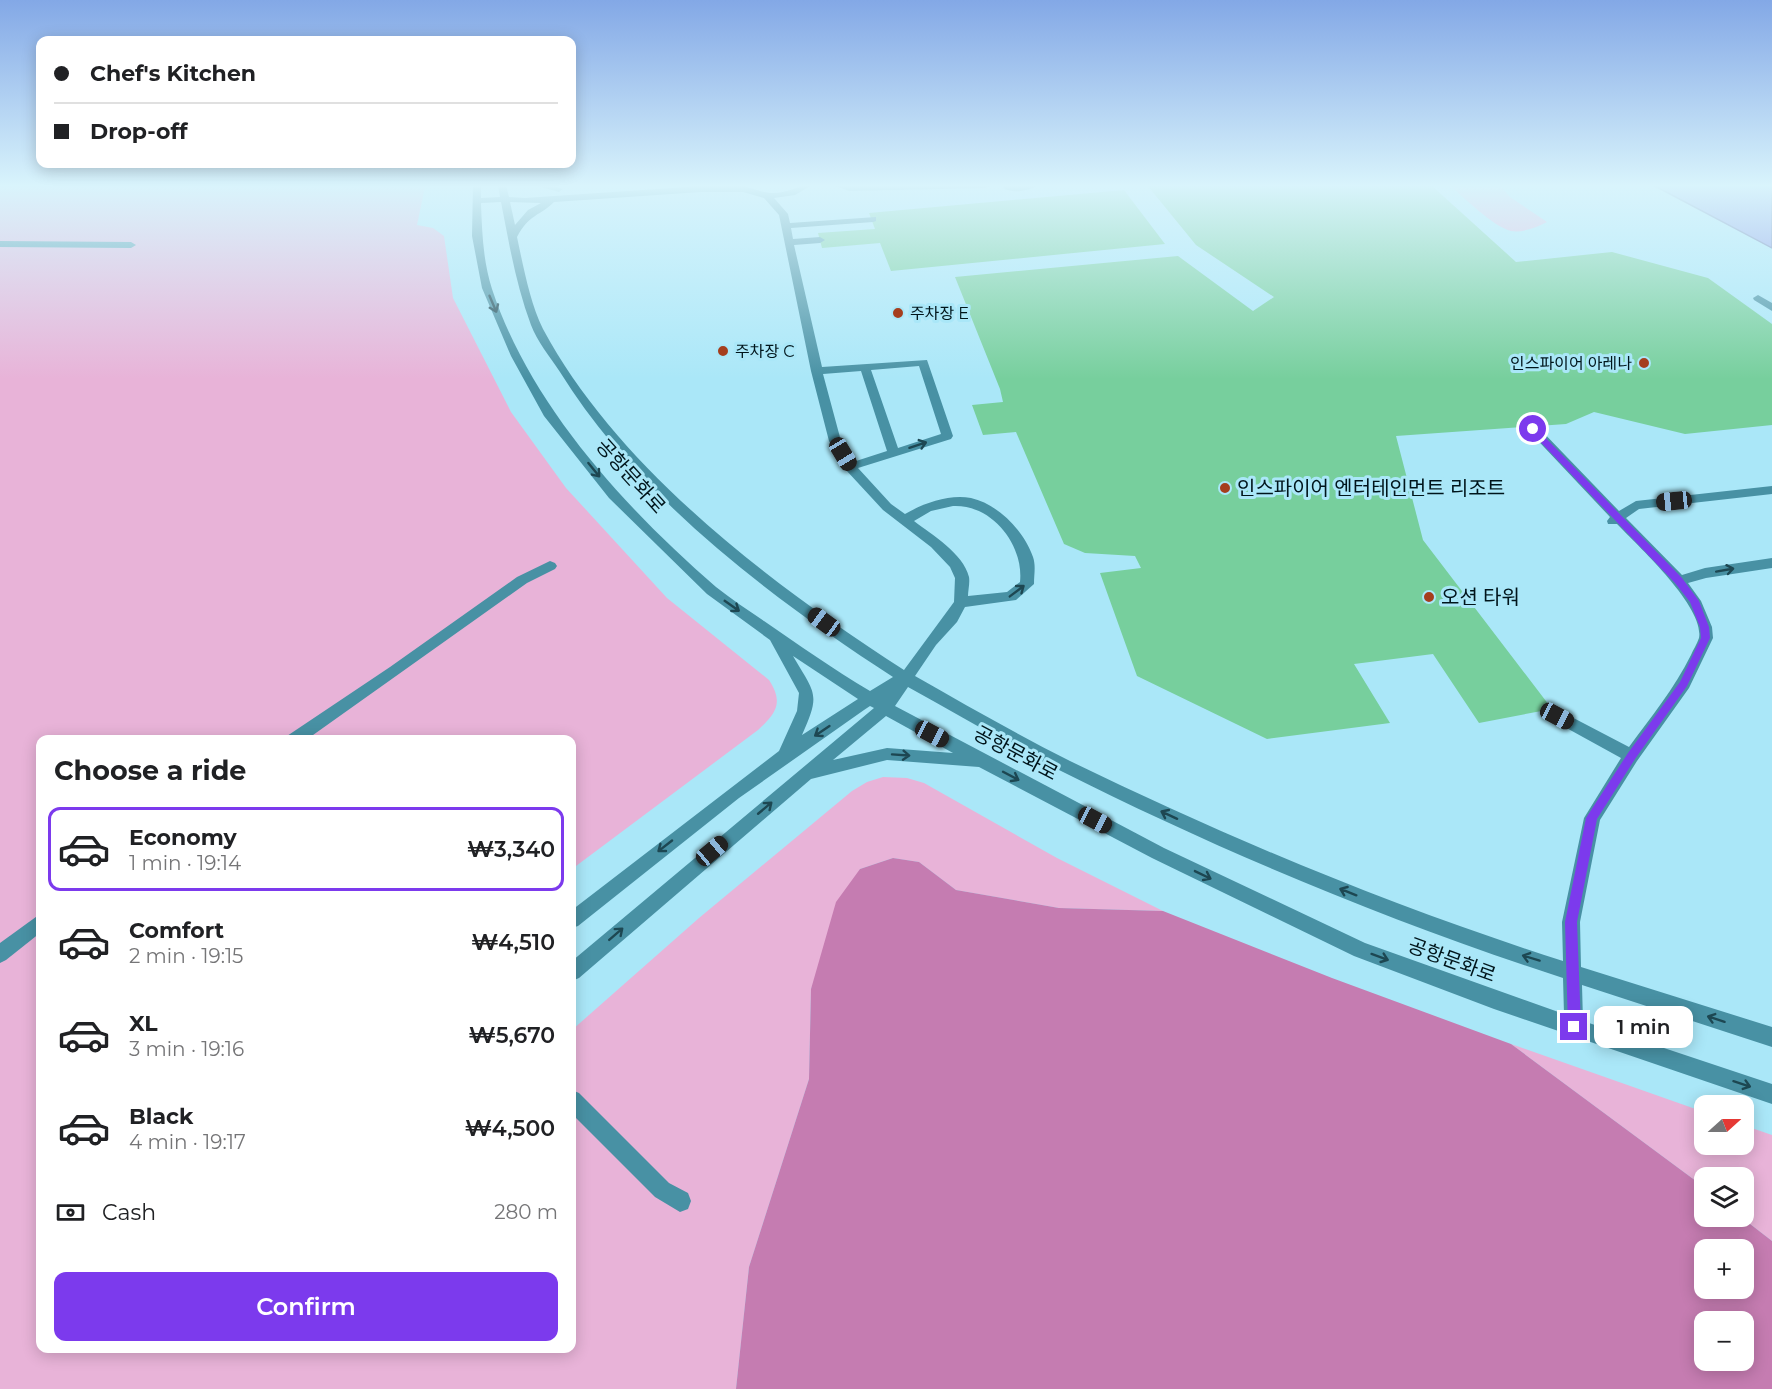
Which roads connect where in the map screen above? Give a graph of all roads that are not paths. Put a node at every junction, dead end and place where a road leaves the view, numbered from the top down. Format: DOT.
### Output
graph roads {
  1 [pos="480,250"];
  2 [pos="515,250"];
  3 [pos="792,250"];
  4 [pos="1758,298"];
  5 [pos="1772,308"];
  6 [pos="865,367"];
  7 [pos="817,371"];
  8 [pos="1533,429"];
  9 [pos="894,453"];
  10 [pos="850,467"];
  11 [pos="1772,490"];
  12 [pos="1614,519"];
  13 [pos="904,520"];
  14 [pos="1772,563"];
  15 [pos="550,566"];
  16 [pos="1678,581"];
  17 [pos="961,602"];
  18 [pos="774,635"];
  19 [pos="905,678"];
  20 [pos="870,698"];
  21 [pos="886,707"];
  22 [pos="1557,716"];
  23 [pos="300,735"];
  24 [pos="1631,756"];
  25 [pos="783,758"];
  26 [pos="986,762"];
  27 [pos="803,776"];
  28 [pos="576,917"];
  29 [pos="36,925"];
  30 [pos="0,954"];
  31 [pos="576,969"];
  32 [pos="1572,971"];
  33 [pos="1574,1027"];
  34 [pos="1772,1037"];
  35 [pos="1772,1094"];
  36 [pos="576,1104"];
  37 [pos="680,1201"];
  1 -- 18 [label="street, 공항문화로, one-way"];
  2 -- 19 [label="street, 공항문화로"];
  3 -- 7 [label="street"];
  4 -- 5 [label="street"];
  6 -- 7 [label="street"];
  6 -- 9 [label="street"];
  9 -- 6 [label="street, one-way"];
  7 -- 10 [label="street"];
  8 -- 12 [label="street"];
  9 -- 10 [label="street"];
  10 -- 13 [label="street"];
  11 -- 12 [label="street"];
  12 -- 16 [label="street"];
  13 -- 17 [label="street"];
  17 -- 13 [label="street, one-way"];
  16 -- 14 [label="street, one-way"];
  15 -- 23 [label="street"];
  16 -- 24 [label="street"];
  17 -- 19 [label="street"];
  18 -- 20 [label="street, 공항문화로"];
  18 -- 25 [label="street"];
  19 -- 20 [label="street"];
  19 -- 21 [label="street"];
  32 -- 19 [label="street, 공항문화로, one-way"];
  20 -- 21 [label="street, 공항문화로"];
  20 -- 25 [label="street, one-way"];
  21 -- 26 [label="street, 공항문화로"];
  21 -- 27 [label="street"];
  22 -- 24 [label="street"];
  24 -- 32 [label="street"];
  25 -- 28 [label="street, one-way"];
  27 -- 26 [label="street, one-way"];
  26 -- 33 [label="street, 공항문화로, one-way"];
  31 -- 27 [label="street, one-way"];
  29 -- 30 [label="street"];
  32 -- 33 [label="street"];
  34 -- 32 [label="street, 공항문화로, one-way"];
  33 -- 35 [label="street, 공항문화로, one-way"];
  36 -- 37 [label="street"];
}
